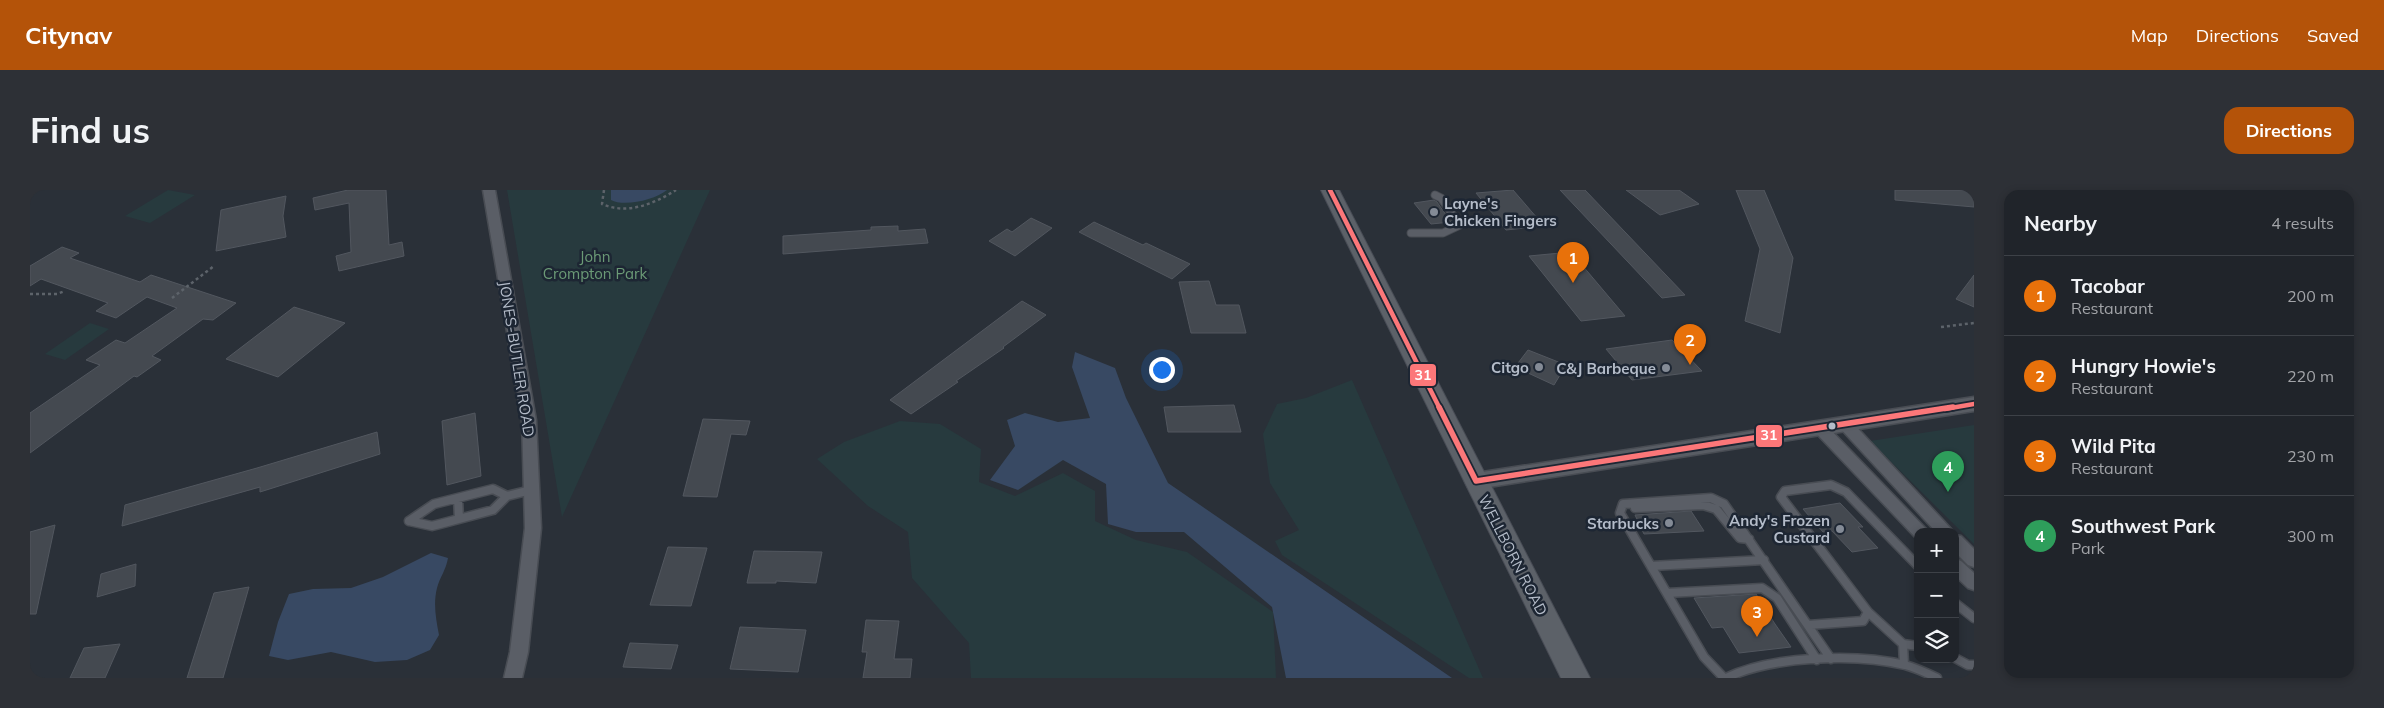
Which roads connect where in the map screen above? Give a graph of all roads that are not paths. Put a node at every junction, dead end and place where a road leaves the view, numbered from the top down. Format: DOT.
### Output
graph roads {
  1 [pos="489,190"];
  2 [pos="1330,190"];
  3 [pos="1435,194"];
  4 [pos="1411,233"];
  5 [pos="1974,404"];
  6 [pos="1844,424"];
  7 [pos="1820,428"];
  8 [pos="1476,481"];
  9 [pos="531,490"];
  10 [pos="507,496"];
  11 [pos="458,498"];
  12 [pos="460,519"];
  13 [pos="1917,528"];
  14 [pos="1942,528"];
  15 [pos="1959,545"];
  16 [pos="1764,560"];
  17 [pos="1974,560"];
  18 [pos="1914,562"];
  19 [pos="1651,566"];
  20 [pos="1959,571"];
  21 [pos="1974,583"];
  22 [pos="1667,594"];
  23 [pos="1959,606"];
  24 [pos="1868,612"];
  25 [pos="1974,618"];
  26 [pos="1808,625"];
  27 [pos="1903,644"];
  28 [pos="1914,645"];
  29 [pos="1831,659"];
  30 [pos="1817,660"];
  31 [pos="1959,660"];
  32 [pos="1904,664"];
  33 [pos="1974,664"];
  34 [pos="1739,674"];
  35 [pos="513,678"];
  36 [pos="1576,678"];
  37 [pos="1725,678"];
  38 [pos="1937,678"];
  1 -- 9 [label="street, JONES-BUTLER ROAD"];
  2 -- 8 [label="main road, WELLBORN ROAD"];
  3 -- 4 [label="lane"];
  5 -- 6 [label="main road"];
  6 -- 7 [label="main road"];
  6 -- 14 [label="street"];
  7 -- 8 [label="main road"];
  7 -- 13 [label="street"];
  8 -- 36 [label="main road, WELLBORN ROAD"];
  9 -- 10 [label="lane"];
  9 -- 35 [label="street, JONES-BUTLER ROAD"];
  10 -- 11 [label="lane"];
  10 -- 12 [label="lane"];
  11 -- 12 [label="lane"];
  11 -- 12 [label="lane"];
  15 -- 17 [label="street"];
  16 -- 19 [label="lane"];
  16 -- 19 [label="lane"];
  16 -- 26 [label="lane"];
  18 -- 24 [label="lane"];
  19 -- 22 [label="lane"];
  20 -- 21 [label="street"];
  22 -- 30 [label="lane"];
  22 -- 37 [label="lane"];
  23 -- 25 [label="lane"];
  24 -- 26 [label="lane"];
  24 -- 27 [label="lane"];
  26 -- 29 [label="lane"];
  27 -- 28 [label="lane"];
  27 -- 32 [label="lane"];
  29 -- 30 [label="lane"];
  29 -- 32 [label="lane"];
  30 -- 34 [label="lane"];
  31 -- 33 [label="lane"];
  32 -- 38 [label="lane"];
  34 -- 37 [label="lane"];
}
